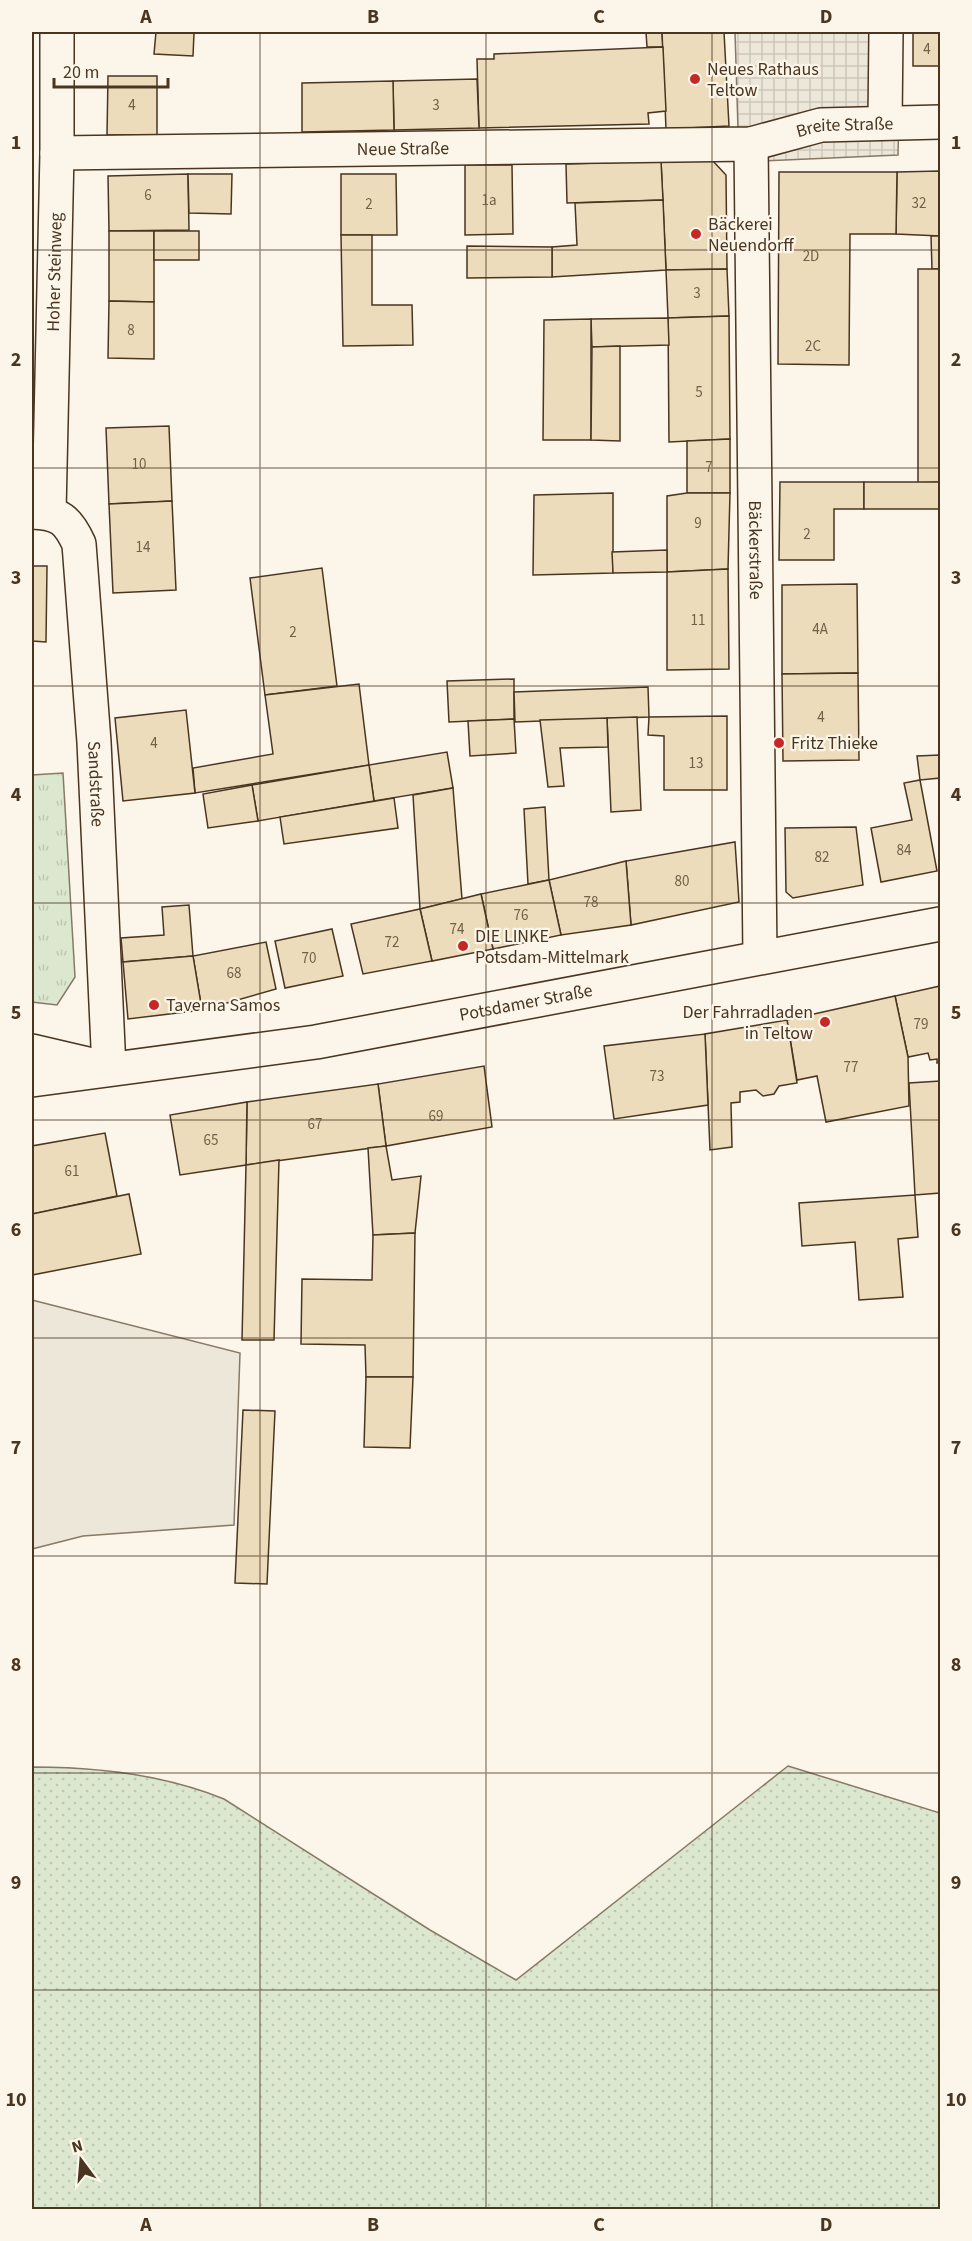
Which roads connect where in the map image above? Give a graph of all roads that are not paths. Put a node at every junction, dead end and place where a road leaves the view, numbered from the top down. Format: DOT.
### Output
graph roads {
  1 [pos="57,32"];
  2 [pos="886,32"];
  3 [pos="885,122"];
  4 [pos="940,122"];
  5 [pos="751,144"];
  6 [pos="57,153"];
  7 [pos="40,512"];
  8 [pos="940,924"];
  9 [pos="760,957"];
  10 [pos="32,1051"];
  11 [pos="109,1069"];
  12 [pos="32,1080"];
  1 -- 6 [label="street, Hoher Steinweg"];
  2 -- 3 [label="street"];
  3 -- 4 [label="street, Breite Straße"];
  3 -- 5 [label="street, Breite Straße"];
  5 -- 6 [label="street, Neue Straße"];
  5 -- 9 [label="street, Bäckerstraße"];
  6 -- 7 [label="street, Hoher Steinweg"];
  7 -- 11 [label="street, Sandstraße"];
  8 -- 9 [label="street, Potsdamer Straße"];
  9 -- 11 [label="street, Potsdamer Straße"];
  10 -- 11 [label="street, Potsdamer Straße"];
  11 -- 12 [label="street, Potsdamer Straße"];
}
